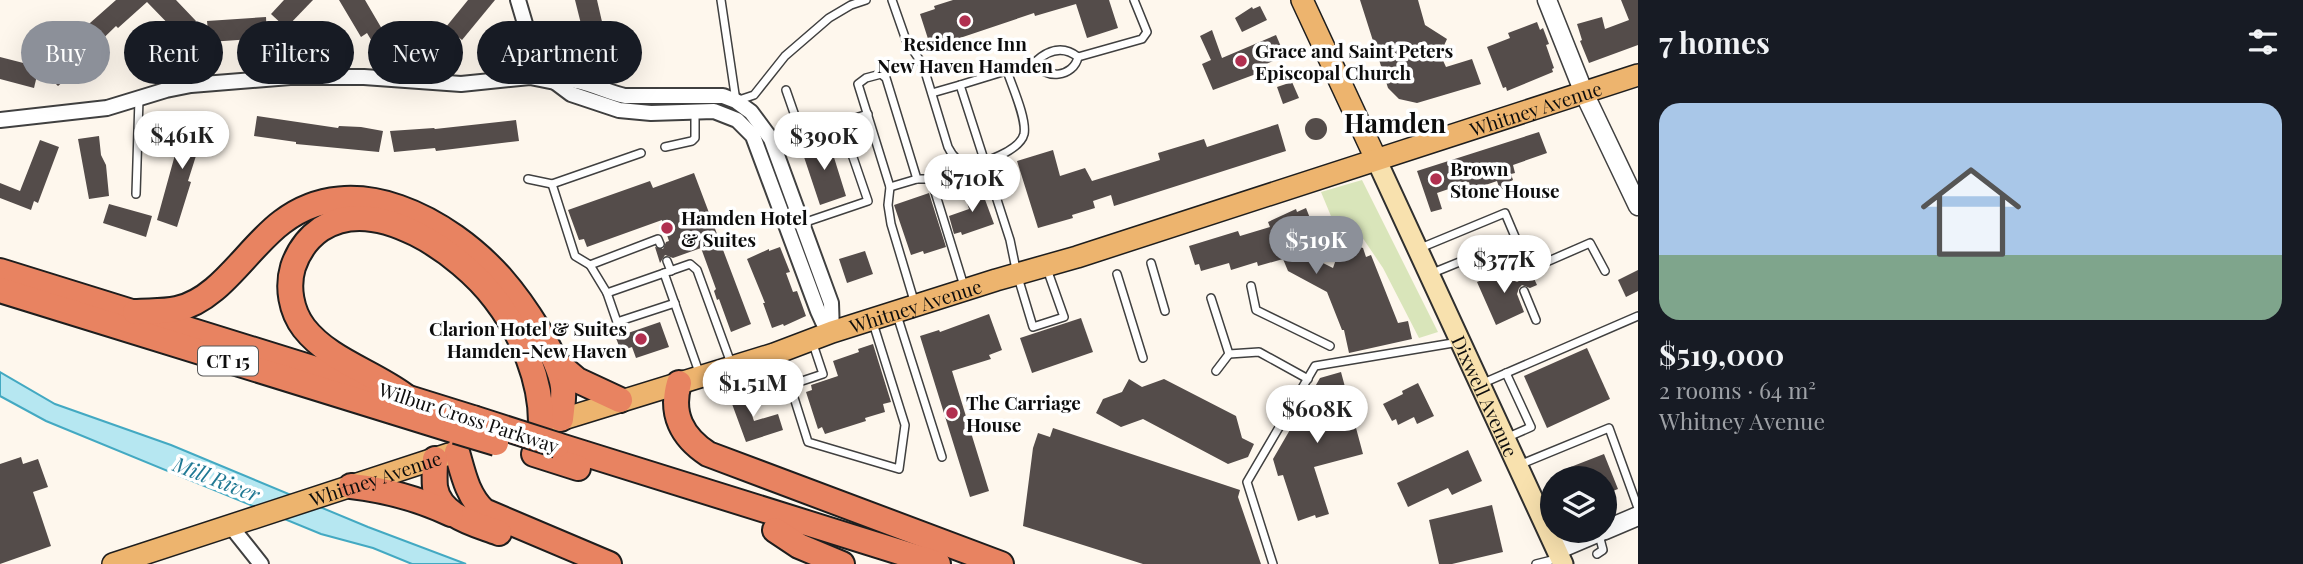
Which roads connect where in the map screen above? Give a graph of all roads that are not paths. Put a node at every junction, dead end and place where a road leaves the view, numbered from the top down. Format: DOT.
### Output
graph roads {
  1 [pos="518,0"];
  2 [pos="721,0"];
  3 [pos="866,0"];
  4 [pos="892,0"];
  5 [pos="1134,0"];
  6 [pos="1302,0"];
  7 [pos="1547,0"];
  8 [pos="524,21"];
  9 [pos="1078,57"];
  10 [pos="1035,62"];
  11 [pos="1007,71"];
  12 [pos="1638,75"];
  13 [pos="477,82"];
  14 [pos="558,84"];
  15 [pos="589,84"];
  16 [pos="960,85"];
  17 [pos="786,90"];
  18 [pos="932,93"];
  19 [pos="1584,93"];
  20 [pos="139,98"];
  21 [pos="736,101"];
  22 [pos="694,111"];
  23 [pos="867,114"];
  24 [pos="730,117"];
  25 [pos="0,120"];
  26 [pos="802,136"];
  27 [pos="666,147"];
  28 [pos="641,153"];
  29 [pos="770,157"];
  30 [pos="1376,159"];
  31 [pos="986,161"];
  32 [pos="917,179"];
  33 [pos="528,180"];
  34 [pos="552,184"];
  35 [pos="890,187"];
  36 [pos="136,194"];
  37 [pos="1638,206"];
  38 [pos="802,224"];
  39 [pos="1516,239"];
  40 [pos="660,244"];
  41 [pos="1418,250"];
  42 [pos="1525,256"];
  43 [pos="667,261"];
  44 [pos="1151,263"];
  45 [pos="809,264"];
  46 [pos="590,265"];
  47 [pos="1045,266"];
  48 [pos="0,271"];
  49 [pos="1605,271"];
  50 [pos="667,272"];
  51 [pos="1017,274"];
  52 [pos="1117,274"];
  53 [pos="1429,275"];
  54 [pos="1518,276"];
  55 [pos="1251,286"];
  56 [pos="0,290"];
  57 [pos="965,290"];
  58 [pos="1524,291"];
  59 [pos="607,293"];
  60 [pos="1211,298"];
  61 [pos="675,303"];
  62 [pos="906,309"];
  63 [pos="1166,311"];
  64 [pos="135,312"];
  65 [pos="1638,316"];
  66 [pos="872,319"];
  67 [pos="1536,320"];
  68 [pos="832,332"];
  69 [pos="811,340"];
  70 [pos="1461,341"];
  71 [pos="1331,346"];
  72 [pos="1229,354"];
  73 [pos="1143,358"];
  74 [pos="557,363"];
  75 [pos="732,367"];
  76 [pos="1216,371"];
  77 [pos="1506,373"];
  78 [pos="1308,379"];
  79 [pos="690,380"];
  80 [pos="1480,384"];
  81 [pos="405,396"];
  82 [pos="620,400"];
  83 [pos="551,423"];
  84 [pos="1506,439"];
  85 [pos="455,440"];
  86 [pos="942,457"];
  87 [pos="1518,466"];
  88 [pos="351,485"];
  89 [pos="1638,508"];
  90 [pos="456,516"];
  91 [pos="1638,516"];
  92 [pos="229,524"];
  93 [pos="1617,525"];
  94 [pos="775,530"];
  95 [pos="1583,543"];
  96 [pos="1601,543"];
  97 [pos="1601,554"];
  98 [pos="1560,557"];
  99 [pos="113,564"];
  100 [pos="261,564"];
  101 [pos="576,564"];
  102 [pos="610,564"];
  103 [pos="842,564"];
  104 [pos="886,564"];
  105 [pos="937,564"];
  106 [pos="1001,564"];
  107 [pos="1273,564"];
  108 [pos="1536,564"];
  1 -- 8 [label="street"];
  2 -- 21 [label="lane"];
  3 -- 21 [label="lane"];
  4 -- 18 [label="lane"];
  5 -- 9 [label="lane"];
  6 -- 30 [label="main road, Dixwell Avenue"];
  7 -- 19 [label="street"];
  9 -- 10 [label="lane"];
  9 -- 10 [label="lane"];
  10 -- 11 [label="lane"];
  11 -- 16 [label="lane"];
  11 -- 31 [label="lane"];
  12 -- 19 [label="main road, Whitney Avenue"];
  13 -- 20 [label="street"];
  14 -- 22 [label="street"];
  15 -- 21 [label="street"];
  16 -- 18 [label="lane"];
  16 -- 31 [label="lane"];
  17 -- 26 [label="lane"];
  18 -- 31 [label="lane"];
  19 -- 30 [label="main road, Whitney Avenue"];
  19 -- 37 [label="street"];
  20 -- 25 [label="street"];
  20 -- 36 [label="lane"];
  21 -- 24 [label="street"];
  21 -- 29 [label="street"];
  22 -- 24 [label="street"];
  22 -- 27 [label="lane"];
  23 -- 32 [label="lane"];
  23 -- 35 [label="lane"];
  23 -- 38 [label="lane"];
  24 -- 29 [label="street"];
  28 -- 34 [label="lane"];
  29 -- 38 [label="street"];
  29 -- 45 [label="street"];
  30 -- 41 [label="main road, Dixwell Avenue"];
  30 -- 47 [label="main road, Whitney Avenue"];
  31 -- 51 [label="lane"];
  32 -- 35 [label="lane"];
  32 -- 57 [label="lane"];
  33 -- 34 [label="lane"];
  34 -- 46 [label="lane"];
  35 -- 62 [label="lane"];
  38 -- 45 [label="street"];
  39 -- 41 [label="lane"];
  39 -- 42 [label="lane"];
  39 -- 53 [label="lane"];
  40 -- 46 [label="lane"];
  41 -- 53 [label="main road, Dixwell Avenue"];
  42 -- 49 [label="lane"];
  42 -- 54 [label="lane"];
  43 -- 50 [label="lane"];
  44 -- 63 [label="lane"];
  45 -- 68 [label="street"];
  46 -- 59 [label="lane"];
  47 -- 51 [label="main road, Whitney Avenue"];
  47 -- 51 [label="lane"];
  48 -- 64 [label="highway, Wilbur Cross Parkway / CT 15"];
  50 -- 59 [label="lane"];
  50 -- 61 [label="lane"];
  50 -- 75 [label="lane"];
  51 -- 57 [label="main road, Whitney Avenue"];
  52 -- 73 [label="lane"];
  53 -- 70 [label="main road, Dixwell Avenue"];
  55 -- 71 [label="lane"];
  56 -- 85 [label="highway, Wilbur Cross Parkway / CT 15"];
  57 -- 62 [label="main road, Whitney Avenue"];
  58 -- 67 [label="lane"];
  59 -- 61 [label="lane"];
  60 -- 72 [label="lane"];
  61 -- 79 [label="lane"];
  62 -- 66 [label="main road, Whitney Avenue"];
  62 -- 86 [label="lane"];
  64 -- 74 [label="highway"];
  64 -- 81 [label="highway, Wilbur Cross Parkway / CT 15"];
  65 -- 77 [label="lane"];
  66 -- 68 [label="main road, Whitney Avenue"];
  66 -- 69 [label="lane"];
  68 -- 69 [label="main road, Whitney Avenue"];
  69 -- 75 [label="main road, Whitney Avenue"];
  70 -- 78 [label="lane"];
  70 -- 80 [label="main road, Dixwell Avenue"];
  72 -- 76 [label="lane"];
  72 -- 78 [label="lane"];
  74 -- 82 [label="highway"];
  74 -- 83 [label="highway"];
  75 -- 79 [label="main road, Whitney Avenue"];
  77 -- 80 [label="lane"];
  77 -- 84 [label="lane"];
  78 -- 107 [label="lane"];
  79 -- 82 [label="main road, Whitney Avenue"];
  79 -- 106 [label="highway"];
  80 -- 84 [label="main road, Dixwell Avenue"];
  81 -- 83 [label="highway"];
  81 -- 85 [label="highway, Wilbur Cross Parkway / CT 15"];
  82 -- 83 [label="main road, Whitney Avenue"];
  83 -- 85 [label="main road, Whitney Avenue"];
  84 -- 87 [label="main road, Dixwell Avenue"];
  85 -- 88 [label="main road, Whitney Avenue"];
  85 -- 90 [label="highway"];
  85 -- 94 [label="highway, Wilbur Cross Parkway / CT 15, bridge"];
  85 -- 102 [label="highway"];
  85 -- 105 [label="highway, Wilbur Cross Parkway / CT 15, bridge"];
  87 -- 89 [label="lane"];
  87 -- 98 [label="main road, Dixwell Avenue"];
  88 -- 90 [label="highway"];
  88 -- 92 [label="main road, Whitney Avenue"];
  90 -- 101 [label="highway"];
  91 -- 93 [label="street"];
  92 -- 99 [label="main road, Whitney Avenue"];
  92 -- 100 [label="street"];
  94 -- 103 [label="highway"];
  94 -- 104 [label="highway, Wilbur Cross Parkway / CT 15"];
  95 -- 98 [label="street"];
  96 -- 97 [label="lane"];
  98 -- 108 [label="lane"];
}
